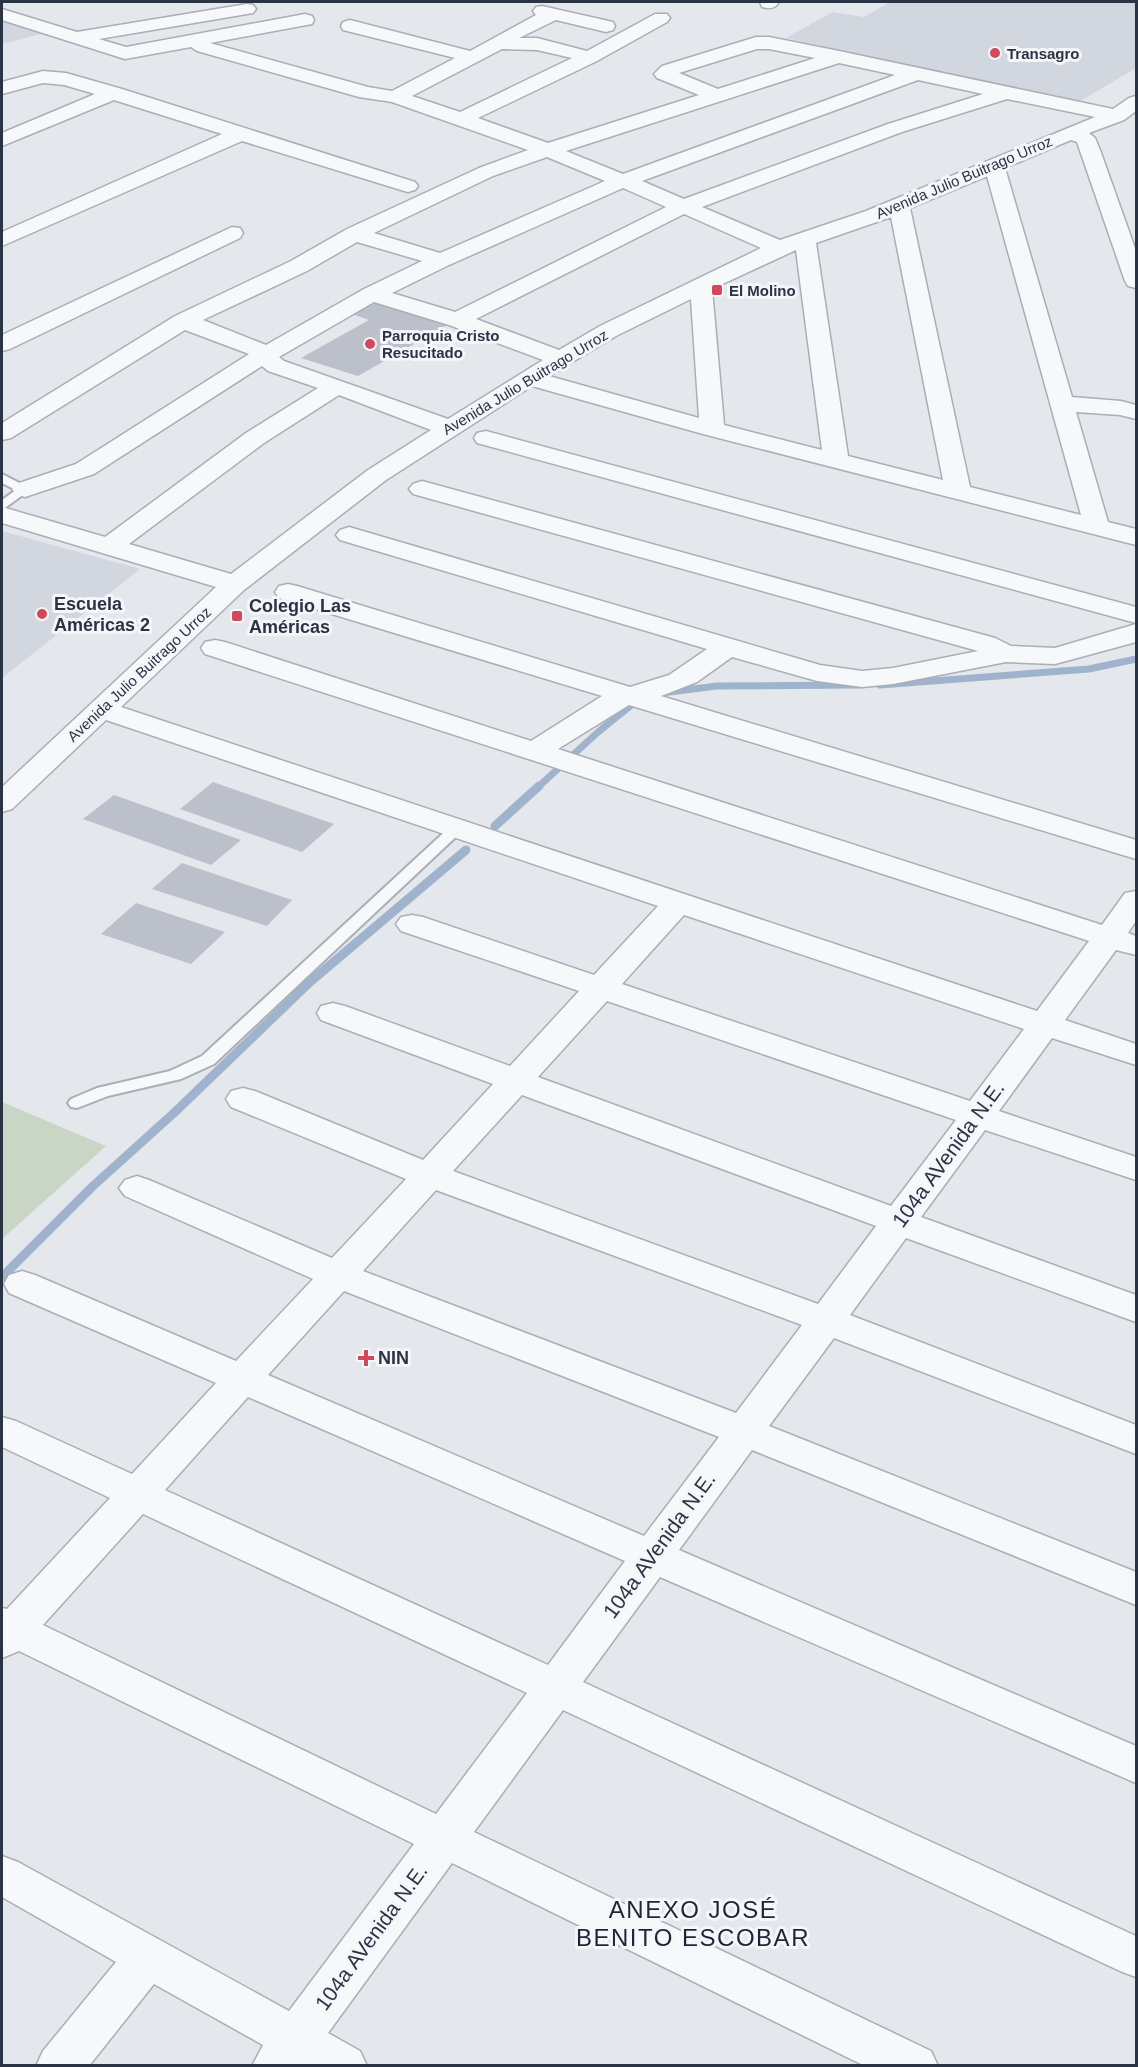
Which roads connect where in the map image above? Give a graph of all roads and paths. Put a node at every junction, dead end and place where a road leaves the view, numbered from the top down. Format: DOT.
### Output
graph roads {
  1 [pos="28,3"];
  2 [pos="2,7"];
  3 [pos="260,7"];
  4 [pos="2,14"];
  5 [pos="661,18"];
  6 [pos="304,20"];
  7 [pos="350,26"];
  8 [pos="606,27"];
  9 [pos="77,37"];
  10 [pos="195,41"];
  11 [pos="499,43"];
  12 [pos="472,57"];
  13 [pos="590,57"];
  14 [pos="839,57"];
  15 [pos="917,74"];
  16 [pos="2,88"];
  17 [pos="115,93"];
  18 [pos="1005,93"];
  19 [pos="717,96"];
  20 [pos="395,97"];
  21 [pos="1137,102"];
  22 [pos="462,118"];
  23 [pos="1127,119"];
  24 [pos="1070,133"];
  25 [pos="240,134"];
  26 [pos="2,140"];
  27 [pos="548,150"];
  28 [pos="994,165"];
  29 [pos="625,180"];
  30 [pos="408,186"];
  31 [pos="899,205"];
  32 [pos="684,206"];
  33 [pos="232,233"];
  34 [pos="355,234"];
  35 [pos="805,239"];
  36 [pos="2,240"];
  37 [pos="779,248"];
  38 [pos="441,260"];
  39 [pos="1137,281"];
  40 [pos="701,285"];
  41 [pos="372,294"];
  42 [pos="457,320"];
  43 [pos="183,321"];
  44 [pos="2,344"];
  45 [pos="263,356"];
  46 [pos="561,359"];
  47 [pos="529,378"];
  48 [pos="337,386"];
  49 [pos="1062,404"];
  50 [pos="1137,412"];
  51 [pos="449,428"];
  52 [pos="712,429"];
  53 [pos="2,433"];
  54 [pos="486,438"];
  55 [pos="836,461"];
  56 [pos="2,478"];
  57 [pos="25,489"];
  58 [pos="422,489"];
  59 [pos="958,492"];
  60 [pos="2,506"];
  61 [pos="2,515"];
  62 [pos="1097,528"];
  63 [pos="349,535"];
  64 [pos="1137,537"];
  65 [pos="109,547"];
  66 [pos="235,584"];
  67 [pos="288,592"];
  68 [pos="1137,615"];
  69 [pos="1137,632"];
  70 [pos="728,646"];
  71 [pos="215,648"];
  72 [pos="1006,654"];
  73 [pos="631,695"];
  74 [pos="118,716"];
  75 [pos="560,759"];
  76 [pos="2,804"];
  77 [pos="456,829"];
  78 [pos="1137,850"];
  79 [pos="1137,900"];
  80 [pos="678,903"];
  81 [pos="412,924"];
  82 [pos="1122,942"];
  83 [pos="601,987"];
  84 [pos="333,1013"];
  85 [pos="1043,1025"];
  86 [pos="1137,1055"];
  87 [pos="515,1080"];
  88 [pos="243,1099"];
  89 [pos="77,1103"];
  90 [pos="977,1115"];
  91 [pos="1137,1169"];
  92 [pos="429,1175"];
  93 [pos="137,1188"];
  94 [pos="898,1221"];
  95 [pos="338,1275"];
  96 [pos="22,1284"];
  97 [pos="1137,1309"];
  98 [pos="825,1320"];
  99 [pos="242,1379"];
  100 [pos="2,1431"];
  101 [pos="743,1431"];
  102 [pos="1137,1440"];
  103 [pos="137,1494"];
  104 [pos="651,1556"];
  105 [pos="1137,1589"];
  106 [pos="5,1632"];
  107 [pos="555,1687"];
  108 [pos="1137,1765"];
  109 [pos="444,1838"];
  110 [pos="2,1875"];
  111 [pos="149,1956"];
  112 [pos="1137,1957"];
  113 [pos="286,2053"];
  114 [pos="60,2066"];
  115 [pos="343,2066"];
  116 [pos="914,2066"];
  1 -- 2 [label="street"];
  3 -- 9 [label="street"];
  4 -- 9 [label="street"];
  5 -- 13 [label="street"];
  6 -- 10 [label="street"];
  7 -- 12 [label="street"];
  8 -- 11 [label="street"];
  9 -- 10 [label="street"];
  10 -- 20 [label="street"];
  11 -- 12 [label="street"];
  11 -- 13 [label="street"];
  12 -- 20 [label="street"];
  13 -- 22 [label="street"];
  14 -- 15 [label="street"];
  14 -- 19 [label="street"];
  14 -- 19 [label="street"];
  15 -- 18 [label="street"];
  15 -- 29 [label="street"];
  16 -- 17 [label="street"];
  17 -- 25 [label="street"];
  17 -- 26 [label="street"];
  18 -- 23 [label="street"];
  18 -- 32 [label="street"];
  19 -- 27 [label="street"];
  20 -- 22 [label="street"];
  21 -- 23 [label="street, Avenida Julio Buitrago Urroz"];
  22 -- 27 [label="street"];
  23 -- 24 [label="street, Avenida Julio Buitrago Urroz"];
  24 -- 28 [label="street, Avenida Julio Buitrago Urroz"];
  24 -- 39 [label="street"];
  25 -- 30 [label="street"];
  25 -- 36 [label="street"];
  27 -- 29 [label="street"];
  27 -- 34 [label="street"];
  28 -- 31 [label="street, Avenida Julio Buitrago Urroz"];
  28 -- 49 [label="street"];
  29 -- 32 [label="street"];
  29 -- 38 [label="street"];
  31 -- 35 [label="street, Avenida Julio Buitrago Urroz"];
  31 -- 59 [label="street"];
  32 -- 37 [label="street"];
  32 -- 42 [label="street"];
  33 -- 44 [label="street"];
  34 -- 38 [label="street"];
  34 -- 43 [label="street"];
  35 -- 37 [label="street, Avenida Julio Buitrago Urroz"];
  35 -- 55 [label="street"];
  37 -- 40 [label="street, Avenida Julio Buitrago Urroz"];
  38 -- 41 [label="street"];
  40 -- 46 [label="street, Avenida Julio Buitrago Urroz"];
  40 -- 52 [label="street"];
  41 -- 42 [label="street"];
  41 -- 45 [label="street"];
  42 -- 46 [label="street"];
  43 -- 45 [label="street"];
  43 -- 53 [label="street"];
  45 -- 48 [label="street"];
  45 -- 57 [label="street"];
  46 -- 47 [label="street, Avenida Julio Buitrago Urroz"];
  47 -- 51 [label="street, Avenida Julio Buitrago Urroz"];
  47 -- 52 [label="street"];
  48 -- 51 [label="street"];
  48 -- 65 [label="street"];
  49 -- 50 [label="street"];
  49 -- 62 [label="street"];
  51 -- 66 [label="street, Avenida Julio Buitrago Urroz"];
  52 -- 55 [label="street"];
  54 -- 68 [label="street"];
  55 -- 59 [label="street"];
  56 -- 57 [label="lane"];
  57 -- 60 [label="lane"];
  58 -- 72 [label="street"];
  59 -- 62 [label="street"];
  61 -- 65 [label="street"];
  62 -- 64 [label="street"];
  63 -- 70 [label="street"];
  65 -- 66 [label="street"];
  66 -- 74 [label="street, Avenida Julio Buitrago Urroz"];
  67 -- 73 [label="street"];
  69 -- 72 [label="street"];
  70 -- 72 [label="street"];
  70 -- 73 [label="street"];
  71 -- 75 [label="street"];
  73 -- 75 [label="street"];
  73 -- 78 [label="street"];
  74 -- 76 [label="street, Avenida Julio Buitrago Urroz"];
  74 -- 77 [label="street"];
  75 -- 82 [label="street"];
  77 -- 80 [label="street"];
  77 -- 89 [label="lane"];
  79 -- 82 [label="street, 104a AVenida N.E."];
  80 -- 83 [label="street"];
  80 -- 85 [label="street"];
  81 -- 83 [label="street"];
  82 -- 85 [label="street, 104a AVenida N.E."];
  83 -- 87 [label="street"];
  83 -- 90 [label="street"];
  84 -- 87 [label="street"];
  85 -- 86 [label="street"];
  85 -- 90 [label="street, 104a AVenida N.E."];
  87 -- 92 [label="street"];
  87 -- 94 [label="street"];
  88 -- 92 [label="street"];
  90 -- 91 [label="street"];
  90 -- 94 [label="street, 104a AVenida N.E."];
  92 -- 95 [label="street"];
  92 -- 98 [label="street"];
  93 -- 95 [label="street"];
  94 -- 97 [label="street"];
  94 -- 98 [label="street, 104a AVenida N.E."];
  95 -- 99 [label="street"];
  95 -- 101 [label="street"];
  96 -- 99 [label="street"];
  98 -- 101 [label="street, 104a AVenida N.E."];
  98 -- 102 [label="street"];
  99 -- 103 [label="street"];
  99 -- 104 [label="street"];
  100 -- 103 [label="street"];
  101 -- 104 [label="street, 104a AVenida N.E."];
  101 -- 105 [label="street"];
  103 -- 106 [label="street"];
  103 -- 107 [label="street"];
  104 -- 107 [label="street, 104a AVenida N.E."];
  104 -- 108 [label="street"];
  106 -- 109 [label="street"];
  107 -- 109 [label="street, 104a AVenida N.E."];
  107 -- 112 [label="street"];
  109 -- 113 [label="street, 104a AVenida N.E."];
  109 -- 116 [label="street"];
  110 -- 111 [label="street"];
  111 -- 113 [label="street"];
  111 -- 114 [label="street"];
  113 -- 115 [label="street"];
}
